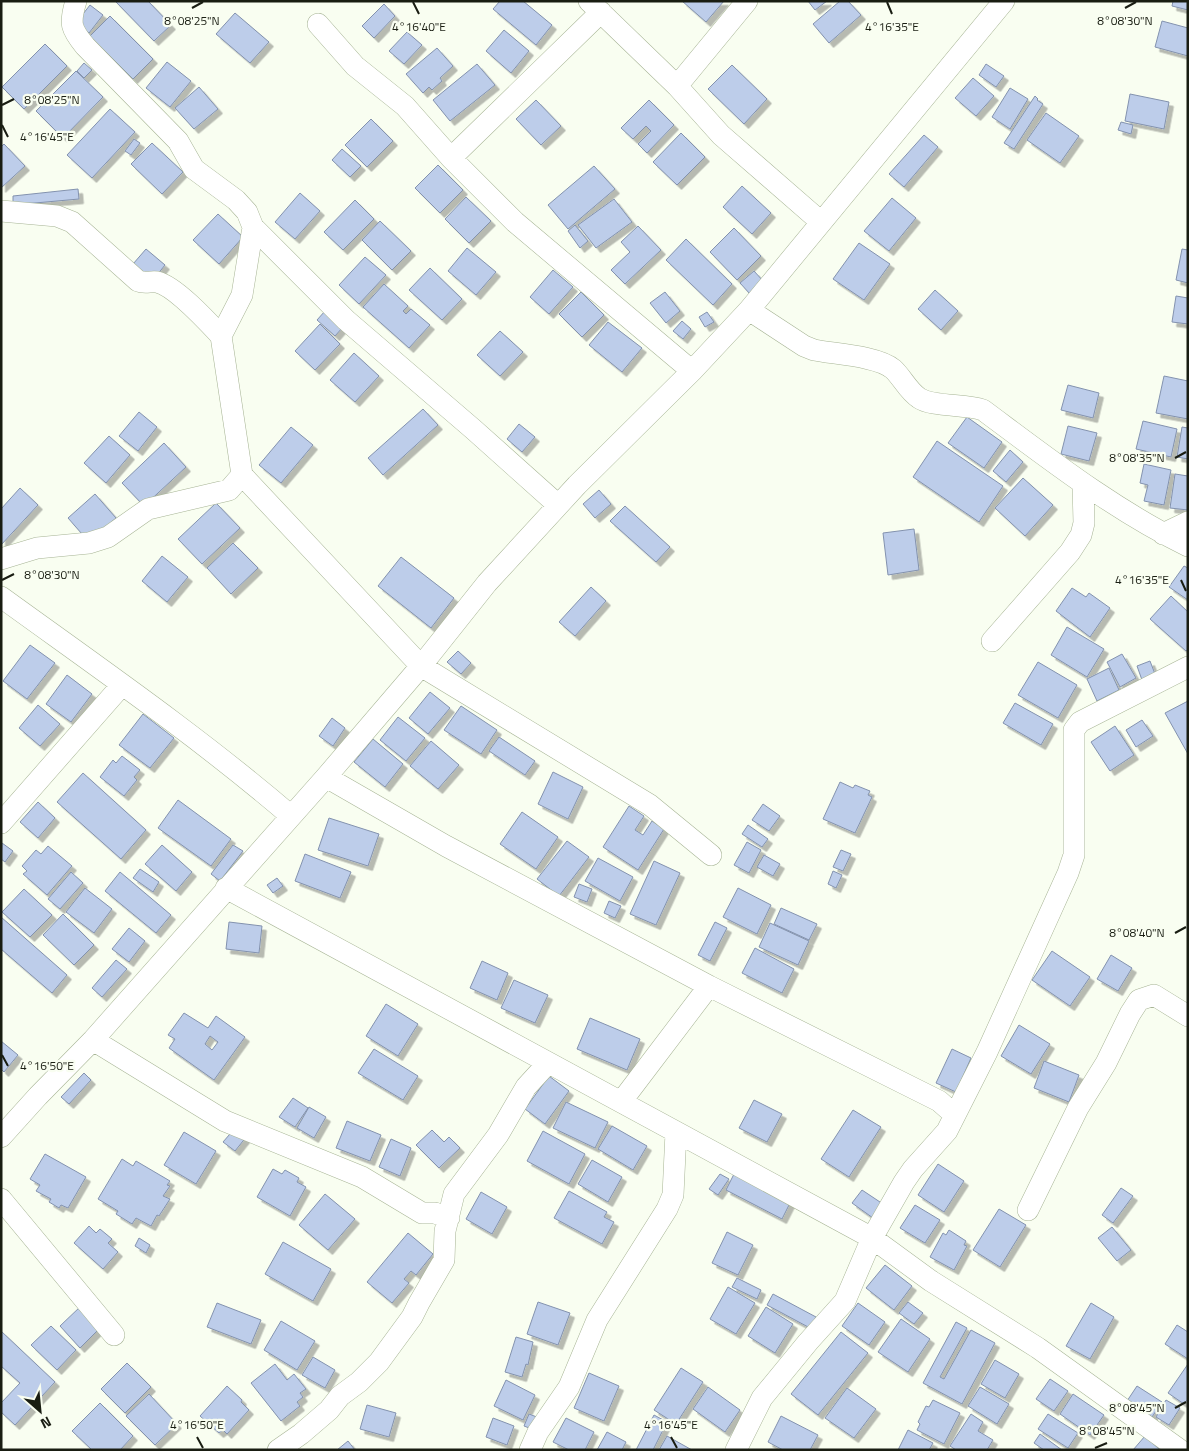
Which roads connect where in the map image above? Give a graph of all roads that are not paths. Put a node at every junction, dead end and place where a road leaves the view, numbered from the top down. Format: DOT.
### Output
graph roads {
  1 [pos="76,1"];
  2 [pos="747,1"];
  3 [pos="1004,1"];
  4 [pos="595,7"];
  5 [pos="318,24"];
  6 [pos="677,86"];
  7 [pos="451,158"];
  8 [pos="1,211"];
  9 [pos="821,222"];
  10 [pos="253,228"];
  11 [pos="749,310"];
  12 [pos="221,336"];
  13 [pos="692,371"];
  14 [pos="242,475"];
  15 [pos="1083,485"];
  16 [pos="558,505"];
  17 [pos="1188,522"];
  18 [pos="1163,534"];
  19 [pos="1188,546"];
  20 [pos="1,559"];
  21 [pos="1,597"];
  22 [pos="992,641"];
  23 [pos="420,666"];
  24 [pos="1188,667"];
  25 [pos="122,685"];
  26 [pos="326,777"];
  27 [pos="291,816"];
  28 [pos="1,823"];
  29 [pos="712,856"];
  30 [pos="226,888"];
  31 [pos="709,986"];
  32 [pos="1188,1016"];
  33 [pos="93,1040"];
  34 [pos="548,1063"];
  35 [pos="621,1102"];
  36 [pos="955,1115"];
  37 [pos="676,1132"];
  38 [pos="1,1137"];
  39 [pos="1,1199"];
  40 [pos="1028,1210"];
  41 [pos="449,1218"];
  42 [pos="872,1238"];
  43 [pos="114,1335"];
  44 [pos="278,1450"];
  45 [pos="530,1450"];
  46 [pos="736,1450"];
  47 [pos="1180,1450"];
  1 -- 10 [label="street"];
  2 -- 6 [label="street"];
  3 -- 9 [label="street"];
  4 -- 6 [label="street"];
  4 -- 7 [label="street"];
  5 -- 7 [label="street"];
  6 -- 9 [label="street"];
  7 -- 13 [label="street"];
  8 -- 12 [label="street"];
  9 -- 11 [label="street"];
  10 -- 12 [label="street"];
  10 -- 16 [label="street"];
  11 -- 13 [label="street"];
  11 -- 15 [label="street"];
  12 -- 14 [label="street"];
  13 -- 16 [label="street"];
  14 -- 20 [label="street"];
  14 -- 23 [label="street"];
  15 -- 18 [label="street"];
  15 -- 22 [label="street"];
  16 -- 23 [label="street"];
  17 -- 18 [label="street"];
  18 -- 19 [label="street"];
  21 -- 25 [label="street"];
  23 -- 26 [label="street"];
  23 -- 29 [label="street"];
  24 -- 36 [label="street"];
  25 -- 27 [label="street"];
  25 -- 28 [label="street"];
  26 -- 27 [label="street"];
  26 -- 31 [label="street"];
  27 -- 30 [label="street"];
  30 -- 33 [label="street"];
  30 -- 34 [label="street"];
  31 -- 35 [label="street"];
  31 -- 36 [label="street"];
  32 -- 40 [label="street"];
  33 -- 38 [label="street"];
  33 -- 41 [label="street"];
  34 -- 35 [label="street"];
  34 -- 41 [label="street"];
  35 -- 37 [label="street"];
  36 -- 42 [label="street"];
  37 -- 42 [label="street"];
  37 -- 45 [label="street"];
  39 -- 43 [label="street"];
  41 -- 44 [label="street"];
  42 -- 46 [label="street"];
  42 -- 47 [label="street"];
}
